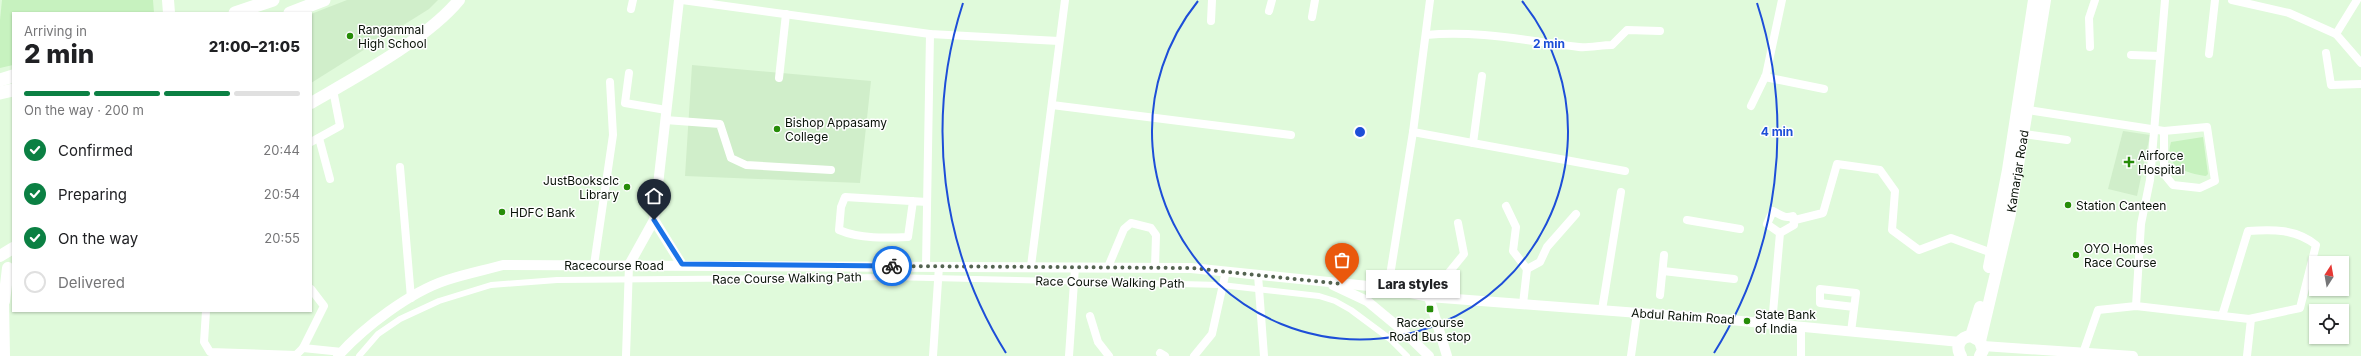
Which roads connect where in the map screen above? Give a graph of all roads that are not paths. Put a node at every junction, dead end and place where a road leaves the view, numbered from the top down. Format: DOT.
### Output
graph roads {
  1 [pos="168,0"];
  2 [pos="273,0"];
  3 [pos="324,0"];
  4 [pos="459,0"];
  5 [pos="633,0"];
  6 [pos="679,0"];
  7 [pos="682,0"];
  8 [pos="1065,0"];
  9 [pos="1212,0"];
  10 [pos="1272,0"];
  11 [pos="1315,0"];
  12 [pos="1430,0"];
  13 [pos="1782,0"];
  14 [pos="2034,0"];
  15 [pos="2095,0"];
  16 [pos="2165,0"];
  17 [pos="2214,0"];
  18 [pos="2232,0"];
  19 [pos="2358,0"];
  20 [pos="631,9"];
  21 [pos="1269,11"];
  22 [pos="169,12"];
  23 [pos="238,12"];
  24 [pos="293,12"];
  25 [pos="786,14"];
  26 [pos="1312,17"];
  27 [pos="1211,21"];
  28 [pos="1660,31"];
  29 [pos="930,34"];
  30 [pos="2336,34"];
  31 [pos="1426,35"];
  32 [pos="1059,41"];
  33 [pos="2090,47"];
  34 [pos="2326,53"];
  35 [pos="2209,54"];
  36 [pos="2131,55"];
  37 [pos="2160,56"];
  38 [pos="2361,62"];
  39 [pos="629,73"];
  40 [pos="12,76"];
  41 [pos="1482,76"];
  42 [pos="1765,77"];
  43 [pos="779,78"];
  44 [pos="0,80"];
  45 [pos="610,82"];
  46 [pos="2361,84"];
  47 [pos="1824,89"];
  48 [pos="12,90"];
  49 [pos="333,90"];
  50 [pos="0,93"];
  51 [pos="312,102"];
  52 [pos="1052,105"];
  53 [pos="1751,106"];
  54 [pos="2028,110"];
  55 [pos="666,115"];
  56 [pos="2153,130"];
  57 [pos="2164,131"];
  58 [pos="1413,132"];
  59 [pos="2024,134"];
  60 [pos="1291,135"];
  61 [pos="319,138"];
  62 [pos="2067,140"];
  63 [pos="312,142"];
  64 [pos="1473,143"];
  65 [pos="400,167"];
  66 [pos="831,170"];
  67 [pos="1624,171"];
  68 [pos="330,179"];
  69 [pos="1620,192"];
  70 [pos="913,201"];
  71 [pos="927,202"];
  72 [pos="1506,206"];
  73 [pos="1576,214"];
  74 [pos="654,220"];
  75 [pos="1687,220"];
  76 [pos="1795,220"];
  77 [pos="1458,223"];
  78 [pos="1740,229"];
  79 [pos="1780,233"];
  80 [pos="12,249"];
  81 [pos="1992,253"];
  82 [pos="1664,255"];
  83 [pos="0,256"];
  84 [pos="682,264"];
  85 [pos="594,265"];
  86 [pos="629,265"];
  87 [pos="926,266"];
  88 [pos="939,266"];
  89 [pos="1031,266"];
  90 [pos="1075,267"];
  91 [pos="1108,267"];
  92 [pos="1155,267"];
  93 [pos="7,269"];
  94 [pos="1527,269"];
  95 [pos="1226,271"];
  96 [pos="1663,271"];
  97 [pos="1258,275"];
  98 [pos="938,278"];
  99 [pos="1734,279"];
  100 [pos="629,280"];
  101 [pos="1074,281"];
  102 [pos="1327,282"];
  103 [pos="1223,286"];
  104 [pos="1388,288"];
  105 [pos="1259,289"];
  106 [pos="312,290"];
  107 [pos="1660,295"];
  108 [pos="1,297"];
  109 [pos="1429,297"];
  110 [pos="411,298"];
  111 [pos="1523,304"];
  112 [pos="2136,306"];
  113 [pos="1854,307"];
  114 [pos="1602,310"];
  115 [pos="206,312"];
  116 [pos="1637,313"];
  117 [pos="1090,316"];
  118 [pos="2222,316"];
  119 [pos="2251,319"];
  120 [pos="1772,324"];
  121 [pos="1801,328"];
  122 [pos="1851,332"];
  123 [pos="1960,342"];
  124 [pos="1979,345"];
  125 [pos="304,348"];
  126 [pos="2084,353"];
  127 [pos="340,354"];
  128 [pos="2056,354"];
  129 [pos="5,356"];
  130 [pos="358,356"];
  131 [pos="626,356"];
  132 [pos="933,356"];
  133 [pos="1069,356"];
  134 [pos="1109,356"];
  135 [pos="1194,356"];
  136 [pos="1264,356"];
  137 [pos="1407,356"];
  138 [pos="1429,356"];
  139 [pos="1447,356"];
  140 [pos="1631,356"];
  141 [pos="1800,356"];
  142 [pos="1961,356"];
  143 [pos="2133,356"];
  144 [pos="2247,356"];
  1 -- 22 [label="main road"];
  2 -- 23 [label="main road"];
  3 -- 24 [label="main road"];
  4 -- 49 [label="main road"];
  5 -- 20 [label="street"];
  6 -- 55 [label="street"];
  7 -- 25 [label="street"];
  8 -- 32 [label="street"];
  9 -- 27 [label="street"];
  10 -- 21 [label="street"];
  11 -- 26 [label="street"];
  12 -- 31 [label="street"];
  13 -- 42 [label="street"];
  14 -- 54 [label="main road, Kamarjar Road"];
  14 -- 81 [label="main road"];
  15 -- 33 [label="street"];
  16 -- 37 [label="street"];
  17 -- 35 [label="street"];
  18 -- 30 [label="street"];
  19 -- 30 [label="street"];
  25 -- 29 [label="street"];
  25 -- 43 [label="street"];
  28 -- 31 [label="street"];
  29 -- 32 [label="street"];
  29 -- 71 [label="street"];
  30 -- 38 [label="street"];
  31 -- 58 [label="street"];
  32 -- 52 [label="street"];
  34 -- 46 [label="street"];
  36 -- 37 [label="street"];
  37 -- 56 [label="street"];
  39 -- 55 [label="street"];
  40 -- 44 [label="main road"];
  41 -- 64 [label="street"];
  42 -- 47 [label="street"];
  42 -- 53 [label="street"];
  45 -- 85 [label="street"];
  48 -- 50 [label="main road"];
  49 -- 51 [label="main road"];
  49 -- 61 [label="street"];
  52 -- 60 [label="street"];
  52 -- 89 [label="street"];
  54 -- 56 [label="street"];
  54 -- 59 [label="main road, Kamarjar Road"];
  55 -- 66 [label="street"];
  55 -- 74 [label="street"];
  56 -- 57 [label="street"];
  56 -- 112 [label="street"];
  57 -- 57 [label="street"];
  58 -- 64 [label="street"];
  58 -- 104 [label="street"];
  59 -- 62 [label="street"];
  59 -- 124 [label="main road, Kamarjar Road"];
  61 -- 63 [label="street"];
  61 -- 68 [label="street"];
  64 -- 67 [label="street"];
  65 -- 110 [label="street"];
  69 -- 114 [label="street"];
  70 -- 70 [label="street"];
  70 -- 71 [label="street"];
  71 -- 87 [label="street"];
  72 -- 94 [label="street"];
  73 -- 94 [label="street"];
  74 -- 84 [label="street"];
  74 -- 86 [label="street"];
  75 -- 78 [label="street"];
  76 -- 79 [label="street"];
  76 -- 79 [label="street"];
  76 -- 81 [label="street"];
  77 -- 109 [label="street"];
  79 -- 120 [label="street"];
  80 -- 83 [label="main road"];
  81 -- 124 [label="main road"];
  82 -- 96 [label="street"];
  84 -- 86 [label="street, Racecourse Road"];
  84 -- 87 [label="street, Racecourse Road"];
  85 -- 86 [label="street, Racecourse Road"];
  85 -- 110 [label="street, Racecourse Road"];
  86 -- 100 [label="street"];
  87 -- 88 [label="street, Racecourse Road"];
  88 -- 89 [label="street, Racecourse Road"];
  88 -- 98 [label="street"];
  89 -- 90 [label="street, Racecourse Road"];
  90 -- 91 [label="street, Racecourse Road"];
  90 -- 101 [label="street"];
  91 -- 92 [label="street, Racecourse Road"];
  91 -- 92 [label="street"];
  92 -- 95 [label="street, Racecourse Road"];
  93 -- 108 [label="main road"];
  94 -- 111 [label="street"];
  95 -- 97 [label="street, Racecourse Road"];
  95 -- 103 [label="street"];
  96 -- 99 [label="street"];
  96 -- 107 [label="street"];
  97 -- 102 [label="street, Racecourse Road"];
  97 -- 105 [label="street"];
  98 -- 100 [label="street, Race Course Walking Path"];
  98 -- 101 [label="street, Race Course Walking Path"];
  98 -- 132 [label="street"];
  100 -- 130 [label="street, Race Course Walking Path"];
  100 -- 131 [label="street"];
  101 -- 103 [label="street, Race Course Walking Path"];
  101 -- 133 [label="street"];
  102 -- 104 [label="street, Racecourse Road"];
  102 -- 138 [label="street"];
  103 -- 105 [label="street, Race Course Walking Path"];
  103 -- 135 [label="street"];
  104 -- 109 [label="street, Racecourse Road"];
  105 -- 136 [label="street"];
  105 -- 137 [label="street, Race Course Walking Path"];
  106 -- 125 [label="street"];
  108 -- 129 [label="street"];
  109 -- 111 [label="street, Abdul Rahim Road"];
  109 -- 139 [label="street"];
  110 -- 127 [label="street, Racecourse Road"];
  111 -- 114 [label="street, Abdul Rahim Road"];
  112 -- 118 [label="street"];
  112 -- 126 [label="street"];
  113 -- 122 [label="street"];
  114 -- 116 [label="street, Abdul Rahim Road"];
  115 -- 125 [label="street"];
  116 -- 120 [label="street, Abdul Rahim Road"];
  116 -- 140 [label="street"];
  117 -- 134 [label="street"];
  118 -- 119 [label="street"];
  118 -- 119 [label="street"];
  119 -- 144 [label="street"];
  120 -- 121 [label="street, Abdul Rahim Road"];
  121 -- 122 [label="street, Abdul Rahim Road"];
  121 -- 141 [label="street"];
  122 -- 123 [label="street, Abdul Rahim Road"];
  123 -- 124 [label="main road"];
  123 -- 142 [label="main road"];
  124 -- 128 [label="street"];
  125 -- 127 [label="street"];
  126 -- 128 [label="street"];
  126 -- 143 [label="street"];
}
